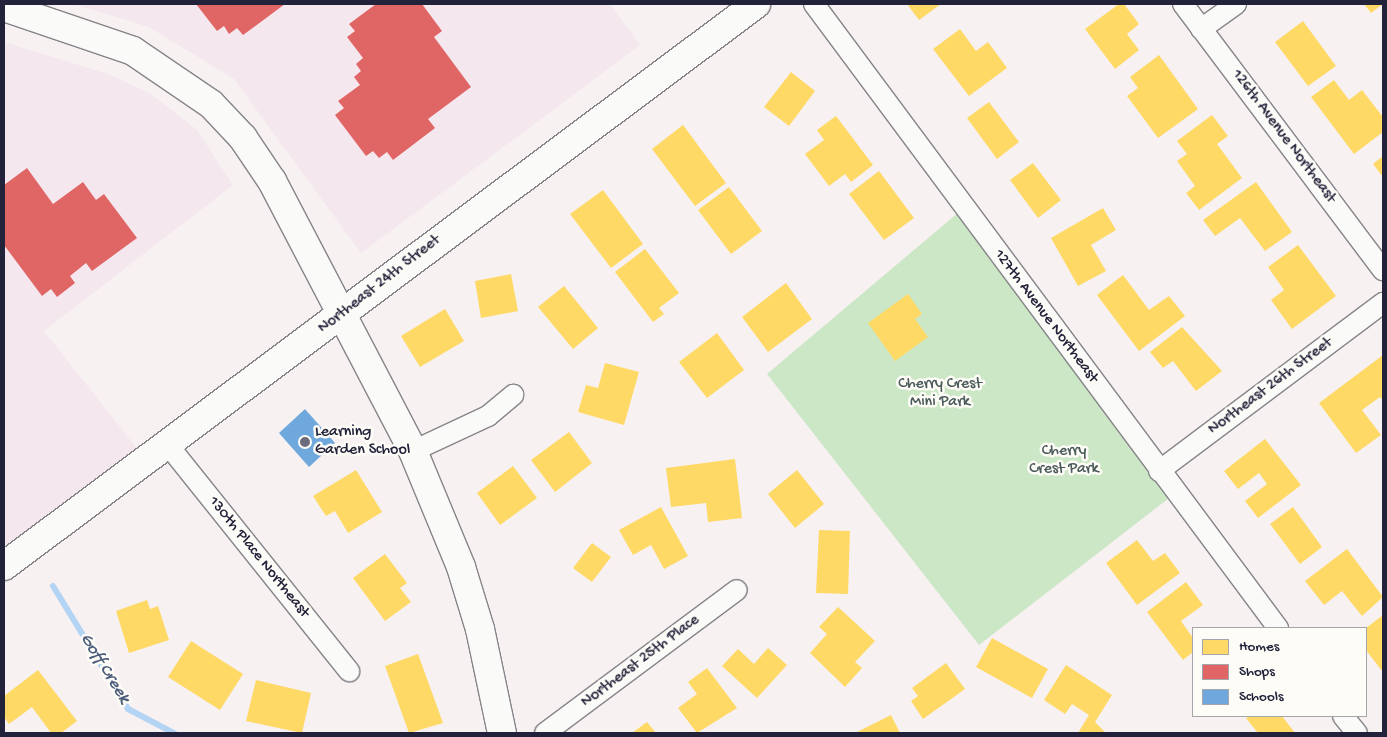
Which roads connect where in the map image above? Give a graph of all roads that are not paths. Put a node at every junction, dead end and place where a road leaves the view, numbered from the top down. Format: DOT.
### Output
graph roads {
  1 [pos="756,4"];
  2 [pos="814,4"];
  3 [pos="1182,4"];
  4 [pos="1236,4"];
  5 [pos="4,7"];
  6 [pos="1201,29"];
  7 [pos="1383,270"];
  8 [pos="1383,303"];
  9 [pos="339,315"];
  10 [pos="513,395"];
  11 [pos="168,445"];
  12 [pos="413,451"];
  13 [pos="1159,471"];
  14 [pos="4,566"];
  15 [pos="737,590"];
  16 [pos="1277,627"];
  17 [pos="348,671"];
  18 [pos="1344,717"];
  19 [pos="502,733"];
  20 [pos="546,733"];
  21 [pos="1356,733"];
  1 -- 9 [label="street, Northeast 24th Street"];
  2 -- 13 [label="street, 127th Avenue Northeast"];
  3 -- 6 [label="street, 126th Avenue Northeast"];
  4 -- 6 [label="street"];
  5 -- 9 [label="street"];
  6 -- 7 [label="street, 126th Avenue Northeast"];
  8 -- 13 [label="street, Northeast 26th Street"];
  9 -- 11 [label="street, Northeast 24th Street"];
  9 -- 12 [label="street"];
  10 -- 12 [label="street"];
  11 -- 14 [label="street, Northeast 24th Street"];
  11 -- 17 [label="street, 130th Place Northeast"];
  12 -- 19 [label="street"];
  13 -- 16 [label="street, 127th Avenue Northeast"];
  15 -- 20 [label="street, Northeast 25th Place"];
  18 -- 21 [label="street"];
}
